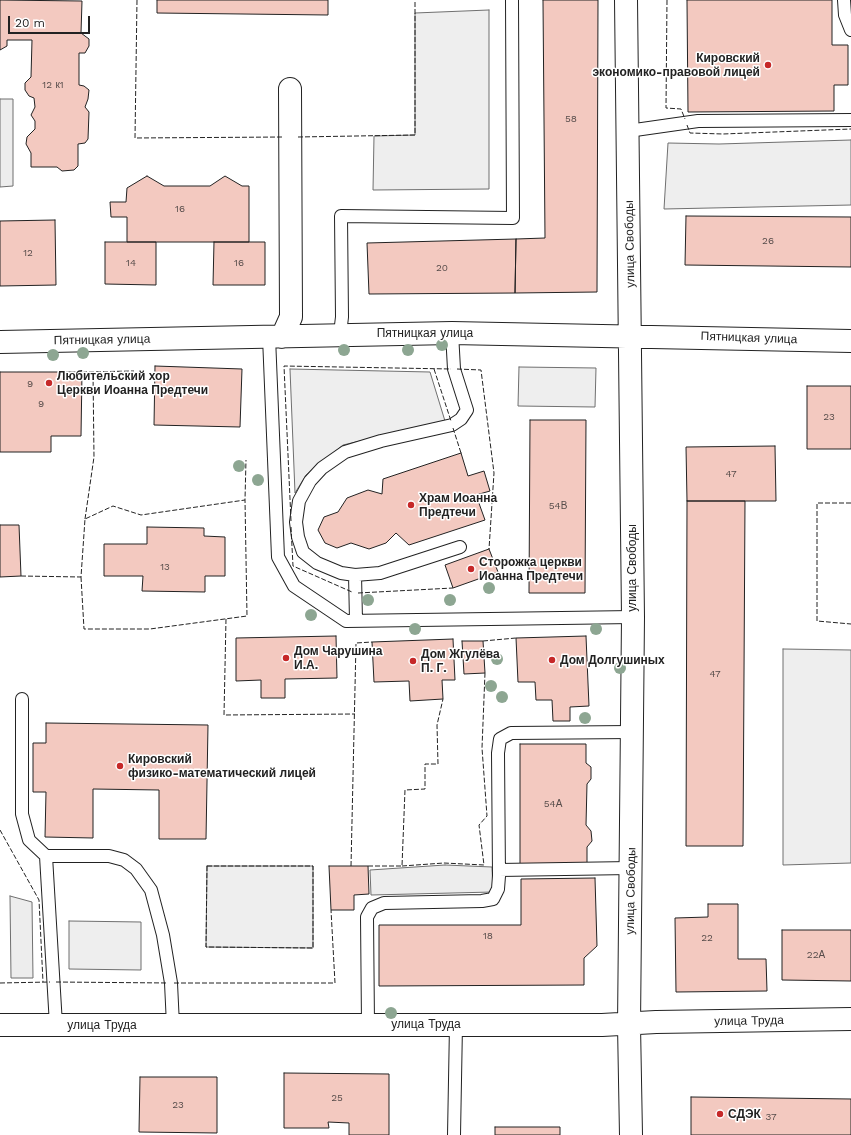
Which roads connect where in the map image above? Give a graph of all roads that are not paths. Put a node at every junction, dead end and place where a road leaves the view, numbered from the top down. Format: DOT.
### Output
graph roads {
  1 [pos="512,0"];
  2 [pos="626,0"];
  3 [pos="844,0"];
  4 [pos="851,30"];
  5 [pos="290,89"];
  6 [pos="851,120"];
  7 [pos="628,131"];
  8 [pos="452,333"];
  9 [pos="340,334"];
  10 [pos="631,335"];
  11 [pos="276,337"];
  12 [pos="851,341"];
  13 [pos="0,342"];
  14 [pos="460,547"];
  15 [pos="355,575"];
  16 [pos="633,617"];
  17 [pos="356,620"];
  18 [pos="22,699"];
  19 [pos="632,732"];
  20 [pos="46,856"];
  21 [pos="631,868"];
  22 [pos="499,870"];
  23 [pos="851,1019"];
  24 [pos="368,1024"];
  25 [pos="0,1025"];
  26 [pos="56,1025"];
  27 [pos="173,1025"];
  28 [pos="456,1025"];
  29 [pos="629,1025"];
  30 [pos="454,1135"];
  31 [pos="631,1135"];
  1 -- 9 [label="lane"];
  2 -- 7 [label="street, улица Свободы"];
  3 -- 4 [label="lane"];
  5 -- 11 [label="street"];
  6 -- 7 [label="lane"];
  7 -- 10 [label="street, улица Свободы"];
  8 -- 9 [label="street, Пятницкая улица"];
  8 -- 10 [label="street, Пятницкая улица"];
  8 -- 15 [label="lane"];
  9 -- 11 [label="street, Пятницкая улица"];
  10 -- 12 [label="street, Пятницкая улица"];
  10 -- 16 [label="street, улица Свободы"];
  11 -- 13 [label="street, Пятницкая улица"];
  11 -- 17 [label="lane"];
  14 -- 15 [label="lane"];
  15 -- 17 [label="lane"];
  16 -- 17 [label="lane"];
  16 -- 19 [label="street, улица Свободы"];
  18 -- 20 [label="lane"];
  19 -- 21 [label="street, улица Свободы"];
  19 -- 22 [label="lane"];
  20 -- 26 [label="lane"];
  20 -- 27 [label="lane"];
  21 -- 22 [label="lane"];
  21 -- 29 [label="street, улица Свободы"];
  22 -- 24 [label="lane"];
  23 -- 29 [label="street, улица Труда"];
  24 -- 27 [label="street, улица Труда"];
  24 -- 28 [label="street, улица Труда"];
  25 -- 26 [label="street, улица Труда"];
  26 -- 27 [label="street, улица Труда"];
  28 -- 29 [label="street, улица Труда"];
  28 -- 30 [label="lane"];
  29 -- 31 [label="street, улица Свободы"];
}
